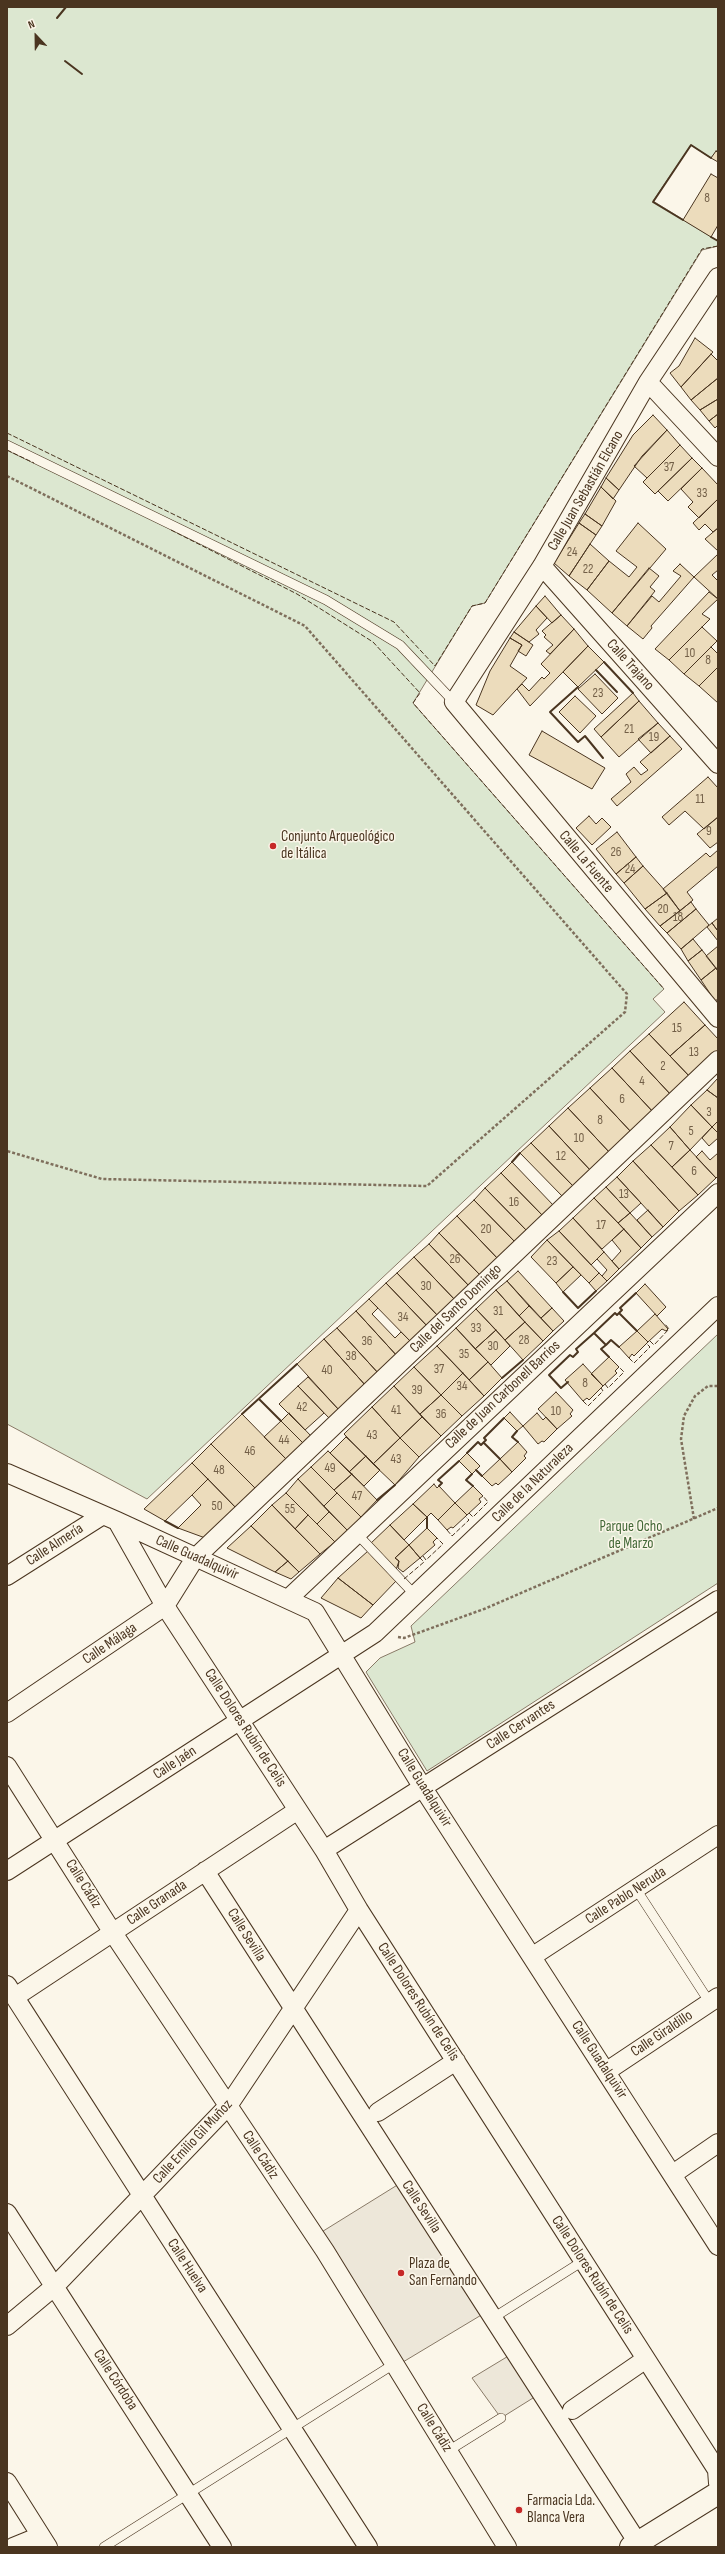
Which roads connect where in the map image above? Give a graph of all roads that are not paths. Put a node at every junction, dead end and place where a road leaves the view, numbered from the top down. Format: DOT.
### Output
graph roads {
  1 [pos="718,277"];
  2 [pos="648,382"];
  3 [pos="7,445"];
  4 [pos="718,457"];
  5 [pos="542,566"];
  6 [pos="454,703"];
  7 [pos="718,764"];
  8 [pos="717,1015"];
  9 [pos="718,1060"];
  10 [pos="718,1193"];
  11 [pos="718,1306"];
  12 [pos="7,1474"];
  13 [pos="110,1518"];
  14 [pos="357,1534"];
  15 [pos="195,1558"];
  16 [pos="7,1576"];
  17 [pos="415,1595"];
  18 [pos="289,1598"];
  19 [pos="718,1600"];
  20 [pos="165,1606"];
  21 [pos="342,1654"];
  22 [pos="7,1713"];
  23 [pos="239,1721"];
  24 [pos="7,1766"];
  25 [pos="423,1788"];
  26 [pos="298,1810"];
  27 [pos="718,1835"];
  28 [pos="56,1840"];
  29 [pos="324,1850"];
  30 [pos="7,1871"];
  31 [pos="205,1871"];
  32 [pos="636,1889"];
  33 [pos="359,1910"];
  34 [pos="113,1933"];
  35 [pos="533,1956"];
  36 [pos="11,1991"];
  37 [pos="714,2000"];
  38 [pos="292,2008"];
  39 [pos="456,2061"];
  40 [pos="607,2071"];
  41 [pos="228,2106"];
  42 [pos="378,2112"];
  43 [pos="718,2143"];
  44 [pos="673,2174"];
  45 [pos="142,2196"];
  46 [pos="7,2213"];
  47 [pos="718,2246"];
  48 [pos="583,2261"];
  49 [pos="55,2286"];
  50 [pos="493,2318"];
  51 [pos="7,2326"];
  52 [pos="646,2359"];
  53 [pos="394,2364"];
  54 [pos="572,2410"];
  55 [pos="501,2418"];
  56 [pos="292,2427"];
  57 [pos="448,2451"];
  58 [pos="7,2482"];
  59 [pos="718,2483"];
  60 [pos="718,2493"];
  61 [pos="188,2494"];
  62 [pos="44,2541"];
  63 [pos="635,2545"];
  64 [pos="13,2547"];
  65 [pos="104,2547"];
  66 [pos="222,2547"];
  67 [pos="368,2547"];
  68 [pos="508,2547"];
  1 -- 2 [label="street, Calle Juan Sebastián Elcano"];
  2 -- 4 [label="street"];
  2 -- 5 [label="street, Calle Juan Sebastián Elcano"];
  3 -- 6 [label="lane"];
  5 -- 6 [label="street, Calle Juan Sebastián Elcano"];
  5 -- 7 [label="street, Calle Trajano"];
  6 -- 8 [label="street, Calle La Fuente"];
  9 -- 15 [label="street, Calle del Santo Domingo"];
  10 -- 14 [label="street, Calle de Juan Carbonell Barrios"];
  11 -- 17 [label="street, Calle de la Naturaleza"];
  12 -- 13 [label="street, Calle Guadalquivir"];
  13 -- 15 [label="street, Calle Guadalquivir"];
  13 -- 16 [label="street, Calle Almería"];
  13 -- 20 [label="street, Calle Dolores Rubín de Celis"];
  14 -- 17 [label="lane"];
  14 -- 18 [label="street, Calle de Juan Carbonell Barrios"];
  15 -- 18 [label="street, Calle Guadalquivir"];
  15 -- 20 [label="street, Calle Málaga"];
  17 -- 21 [label="street, Calle de la Naturaleza"];
  18 -- 21 [label="street, Calle Guadalquivir"];
  19 -- 25 [label="street, Calle Cervantes"];
  20 -- 22 [label="street, Calle Málaga"];
  20 -- 23 [label="street, Calle Dolores Rubín de Celis"];
  21 -- 23 [label="street, Calle Jaén"];
  21 -- 25 [label="street, Calle Guadalquivir"];
  23 -- 26 [label="street, Calle Dolores Rubín de Celis"];
  23 -- 28 [label="street, Calle Jaén"];
  24 -- 28 [label="street, Calle Cádiz"];
  25 -- 29 [label="street, Calle Cervantes"];
  25 -- 35 [label="street, Calle Guadalquivir"];
  26 -- 29 [label="street, Calle Dolores Rubín de Celis"];
  26 -- 31 [label="street, Calle Granada"];
  27 -- 32 [label="street, Calle Pablo Neruda"];
  28 -- 30 [label="street, Calle Jaén"];
  28 -- 34 [label="street, Calle Cádiz"];
  29 -- 33 [label="street, Calle Dolores Rubín de Celis"];
  31 -- 34 [label="street, Calle Granada"];
  31 -- 38 [label="street, Calle Sevilla"];
  32 -- 35 [label="street, Calle Pablo Neruda"];
  32 -- 37 [label="lane"];
  33 -- 38 [label="street, Calle Emilio Gil Muñoz"];
  33 -- 39 [label="street, Calle Dolores Rubín de Celis"];
  34 -- 36 [label="street, Calle Granada"];
  34 -- 41 [label="street, Calle Cádiz"];
  35 -- 40 [label="street, Calle Guadalquivir"];
  36 -- 45 [label="street, Calle Huelva"];
  37 -- 40 [label="street, Calle Giraldillo"];
  38 -- 41 [label="street, Calle Emilio Gil Muñoz"];
  38 -- 50 [label="street, Calle Sevilla"];
  39 -- 42 [label="street"];
  39 -- 48 [label="street, Calle Dolores Rubín de Celis"];
  40 -- 44 [label="street, Calle Guadalquivir"];
  41 -- 45 [label="street, Calle Emilio Gil Muñoz"];
  41 -- 53 [label="street, Calle Cádiz"];
  43 -- 44 [label="street"];
  44 -- 47 [label="street, Calle Guadalquivir"];
  45 -- 49 [label="street, Calle Emilio Gil Muñoz"];
  45 -- 56 [label="street, Calle Huelva"];
  46 -- 49 [label="street, Calle Córdoba"];
  48 -- 50 [label="lane"];
  48 -- 52 [label="street, Calle Dolores Rubín de Celis"];
  49 -- 51 [label="street, Calle Emilio Gil Muñoz"];
  49 -- 61 [label="street, Calle Córdoba"];
  50 -- 63 [label="street, Calle Sevilla"];
  52 -- 54 [label="street"];
  52 -- 59 [label="street, Calle Dolores Rubín de Celis"];
  53 -- 56 [label="lane"];
  53 -- 57 [label="street, Calle Cádiz"];
  55 -- 57 [label="lane"];
  56 -- 61 [label="lane"];
  56 -- 67 [label="street, Calle Huelva"];
  57 -- 68 [label="street, Calle Cádiz"];
  58 -- 62 [label="street"];
  60 -- 63 [label="street"];
  61 -- 65 [label="lane"];
  61 -- 66 [label="street, Calle Córdoba"];
  62 -- 64 [label="street"];
}
